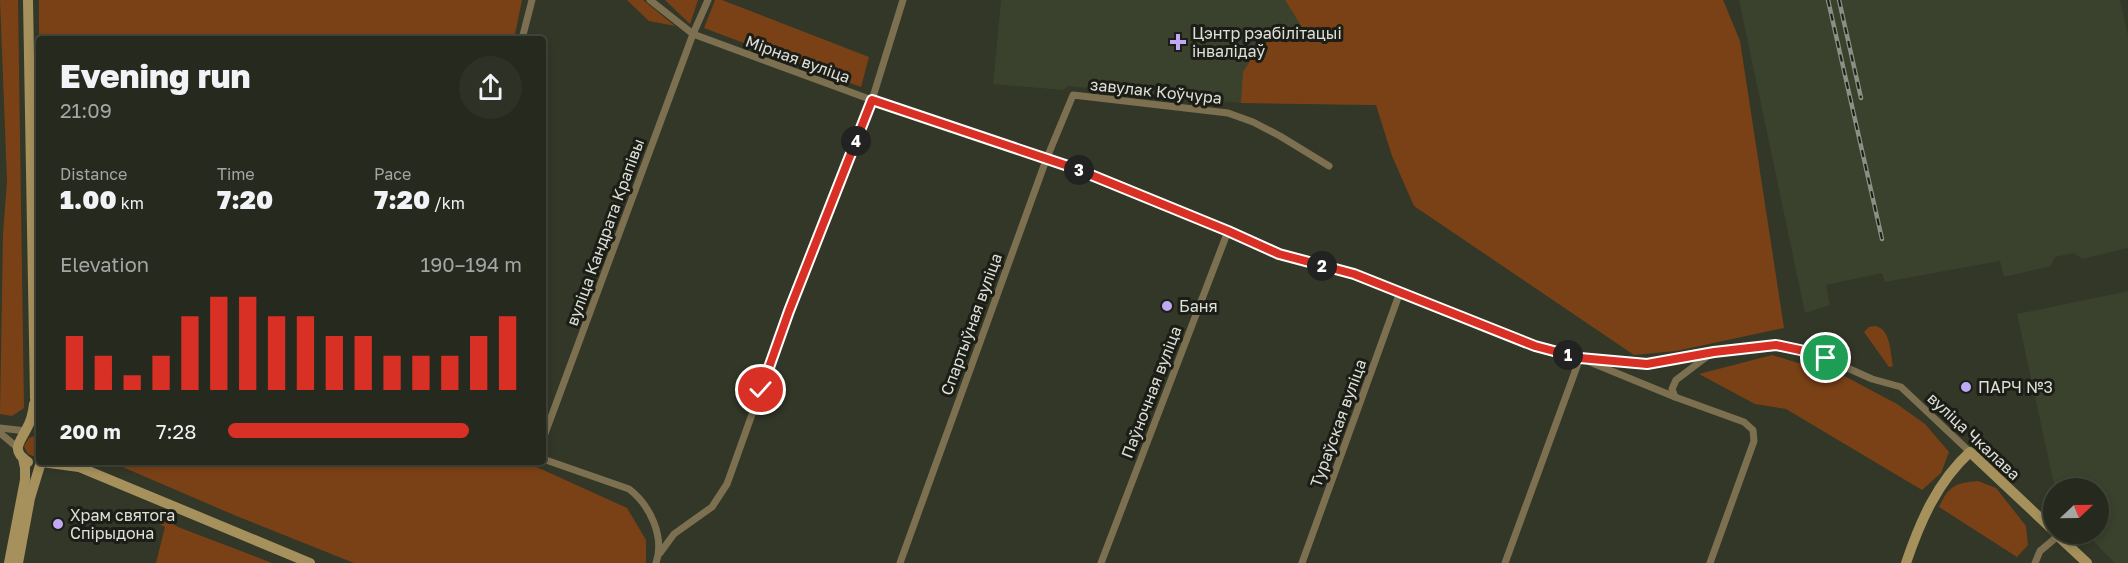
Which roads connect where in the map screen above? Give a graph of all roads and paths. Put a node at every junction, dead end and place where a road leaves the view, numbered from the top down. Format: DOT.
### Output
graph roads {
  1 [pos="28,0"];
  2 [pos="532,0"];
  3 [pos="650,0"];
  4 [pos="708,0"];
  5 [pos="903,0"];
  6 [pos="693,34"];
  7 [pos="523,36"];
  8 [pos="1073,95"];
  9 [pos="872,100"];
  10 [pos="1046,160"];
  11 [pos="1329,166"];
  12 [pos="1228,231"];
  13 [pos="1400,292"];
  14 [pos="1714,352"];
  15 [pos="1580,358"];
  16 [pos="1675,397"];
  17 [pos="35,398"];
  18 [pos="36,403"];
  19 [pos="0,428"];
  20 [pos="36,430"];
  21 [pos="26,431"];
  22 [pos="546,431"];
  23 [pos="0,433"];
  24 [pos="18,448"];
  25 [pos="1970,452"];
  26 [pos="23,458"];
  27 [pos="546,460"];
  28 [pos="36,462"];
  29 [pos="40,465"];
  30 [pos="56,465"];
  31 [pos="77,465"];
  32 [pos="28,514"];
  33 [pos="2043,522"];
  34 [pos="19,535"];
  35 [pos="2047,544"];
  36 [pos="2067,544"];
  37 [pos="660,552"];
  38 [pos="9,563"];
  39 [pos="18,563"];
  40 [pos="310,563"];
  41 [pos="656,563"];
  42 [pos="900,563"];
  43 [pos="1101,563"];
  44 [pos="1302,563"];
  45 [pos="1505,563"];
  46 [pos="1710,563"];
  47 [pos="1906,563"];
  48 [pos="2035,563"];
  49 [pos="2087,563"];
  1 -- 17 [label="main road"];
  2 -- 7 [label="street"];
  3 -- 6 [label="street, Мірная вуліца"];
  4 -- 6 [label="street, вуліца Кандрата Крапівы"];
  5 -- 9 [label="street"];
  6 -- 9 [label="street, Мірная вуліца"];
  6 -- 22 [label="street, вуліца Кандрата Крапівы"];
  8 -- 10 [label="street, Спартыўная вуліца"];
  8 -- 11 [label="street, завулак Коўчура"];
  9 -- 10 [label="street, Мірная вуліца"];
  9 -- 37 [label="street"];
  10 -- 12 [label="street, Мірная вуліца"];
  10 -- 42 [label="street, Спартыўная вуліца"];
  12 -- 13 [label="street, Мірная вуліца"];
  12 -- 43 [label="street, Паўночная вуліца"];
  13 -- 15 [label="street, Мірная вуліца"];
  13 -- 44 [label="street, Тураўская вуліца"];
  14 -- 15 [label="street"];
  14 -- 16 [label="street"];
  14 -- 25 [label="street, вуліца Чкалава"];
  15 -- 16 [label="street, Мірная вуліца"];
  15 -- 45 [label="street"];
  16 -- 46 [label="street, Мірная вуліца"];
  17 -- 18 [label="main road"];
  17 -- 21 [label="main road"];
  19 -- 21 [label="street"];
  20 -- 21 [label="main road"];
  21 -- 24 [label="main road"];
  23 -- 24 [label="street"];
  24 -- 26 [label="main road"];
  25 -- 33 [label="main road, вуліца Чкалава"];
  25 -- 47 [label="main road"];
  26 -- 28 [label="main road"];
  26 -- 34 [label="main road"];
  27 -- 37 [label="street"];
  29 -- 32 [label="main road"];
  30 -- 32 [label="main road"];
  31 -- 40 [label="main road"];
  32 -- 34 [label="main road"];
  34 -- 38 [label="main road"];
  34 -- 39 [label="main road"];
  35 -- 48 [label="street"];
  36 -- 49 [label="main road, вуліца Чкалава"];
  37 -- 41 [label="street"];
}
